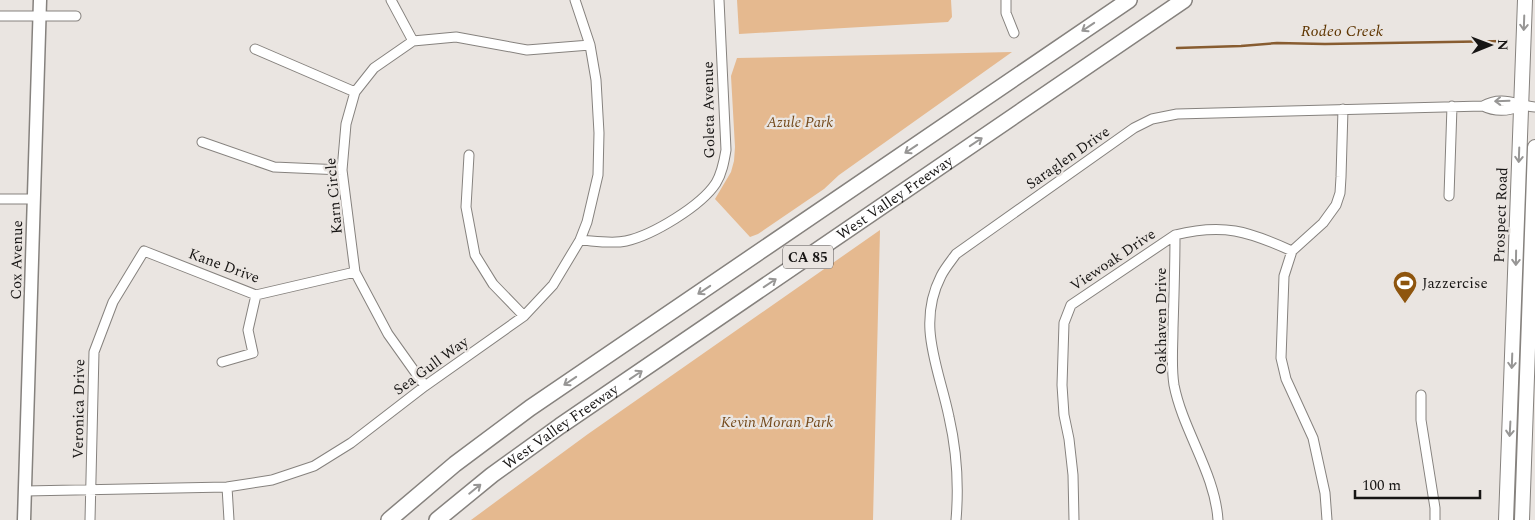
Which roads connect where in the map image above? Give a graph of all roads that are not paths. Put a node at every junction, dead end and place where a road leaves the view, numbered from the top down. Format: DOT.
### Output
graph roads {
  1 [pos="40,0"];
  2 [pos="391,0"];
  3 [pos="575,0"];
  4 [pos="720,0"];
  5 [pos="1006,0"];
  6 [pos="1128,0"];
  7 [pos="1184,0"];
  8 [pos="1525,0"];
  9 [pos="0,16"];
  10 [pos="40,16"];
  11 [pos="76,16"];
  12 [pos="1014,33"];
  13 [pos="413,41"];
  14 [pos="590,45"];
  15 [pos="255,49"];
  16 [pos="355,92"];
  17 [pos="1452,106"];
  18 [pos="1528,106"];
  19 [pos="1343,109"];
  20 [pos="202,142"];
  21 [pos="1535,147"];
  22 [pos="469,155"];
  23 [pos="342,170"];
  24 [pos="1449,196"];
  25 [pos="34,198"];
  26 [pos="0,200"];
  27 [pos="1175,235"];
  28 [pos="580,240"];
  29 [pos="144,251"];
  30 [pos="1292,251"];
  31 [pos="355,272"];
  32 [pos="256,295"];
  33 [pos="524,316"];
  34 [pos="1513,340"];
  35 [pos="1532,340"];
  36 [pos="222,362"];
  37 [pos="426,386"];
  38 [pos="1421,395"];
  39 [pos="227,487"];
  40 [pos="91,490"];
  41 [pos="25,491"];
  42 [pos="24,520"];
  43 [pos="90,520"];
  44 [pos="228,520"];
  45 [pos="389,520"];
  46 [pos="437,520"];
  47 [pos="956,520"];
  48 [pos="1074,520"];
  49 [pos="1218,520"];
  50 [pos="1327,520"];
  51 [pos="1435,520"];
  52 [pos="1506,520"];
  53 [pos="1522,520"];
  1 -- 10 [label="main road, Cox Avenue"];
  2 -- 13 [label="street"];
  3 -- 14 [label="street, Sea Gull Way"];
  4 -- 28 [label="street, Goleta Avenue"];
  5 -- 12 [label="street"];
  6 -- 45 [label="highway, West Valley Freeway / CA 85, one-way"];
  46 -- 7 [label="highway, West Valley Freeway / CA 85, one-way"];
  8 -- 18 [label="main road, Prospect Road, one-way"];
  9 -- 10 [label="street"];
  10 -- 11 [label="street"];
  10 -- 25 [label="main road, Cox Avenue"];
  13 -- 14 [label="street, Karn Circle"];
  13 -- 16 [label="street, Karn Circle"];
  14 -- 28 [label="street, Sea Gull Way"];
  15 -- 16 [label="street"];
  16 -- 23 [label="street, Karn Circle"];
  17 -- 18 [label="street, Saraglen Drive"];
  17 -- 19 [label="street, Saraglen Drive"];
  17 -- 24 [label="street"];
  18 -- 34 [label="main road, Prospect Road, one-way"];
  19 -- 30 [label="street"];
  19 -- 47 [label="street, Saraglen Drive"];
  20 -- 23 [label="street"];
  21 -- 35 [label="main road, Prospect Road"];
  22 -- 33 [label="street"];
  23 -- 31 [label="street, Karn Circle"];
  25 -- 26 [label="street"];
  25 -- 41 [label="main road, Cox Avenue"];
  27 -- 30 [label="street, Viewoak Drive"];
  27 -- 48 [label="street, Viewoak Drive"];
  27 -- 49 [label="street, Oakhaven Drive"];
  28 -- 33 [label="street, Sea Gull Way"];
  29 -- 32 [label="street, Kane Drive"];
  29 -- 40 [label="street, Veronica Drive"];
  30 -- 50 [label="street"];
  31 -- 32 [label="street, Kane Drive"];
  31 -- 37 [label="street, Karn Circle"];
  32 -- 36 [label="street"];
  33 -- 37 [label="street, Sea Gull Way"];
  34 -- 35 [label="street"];
  34 -- 52 [label="main road, Prospect Road, one-way"];
  35 -- 53 [label="main road, Prospect Road"];
  37 -- 39 [label="street, Sea Gull Way"];
  38 -- 51 [label="street"];
  39 -- 40 [label="street, Sea Gull Way"];
  39 -- 44 [label="street"];
  40 -- 41 [label="street, Sea Gull Way"];
  40 -- 43 [label="street, Veronica Drive"];
  41 -- 42 [label="main road, Cox Avenue"];
}
